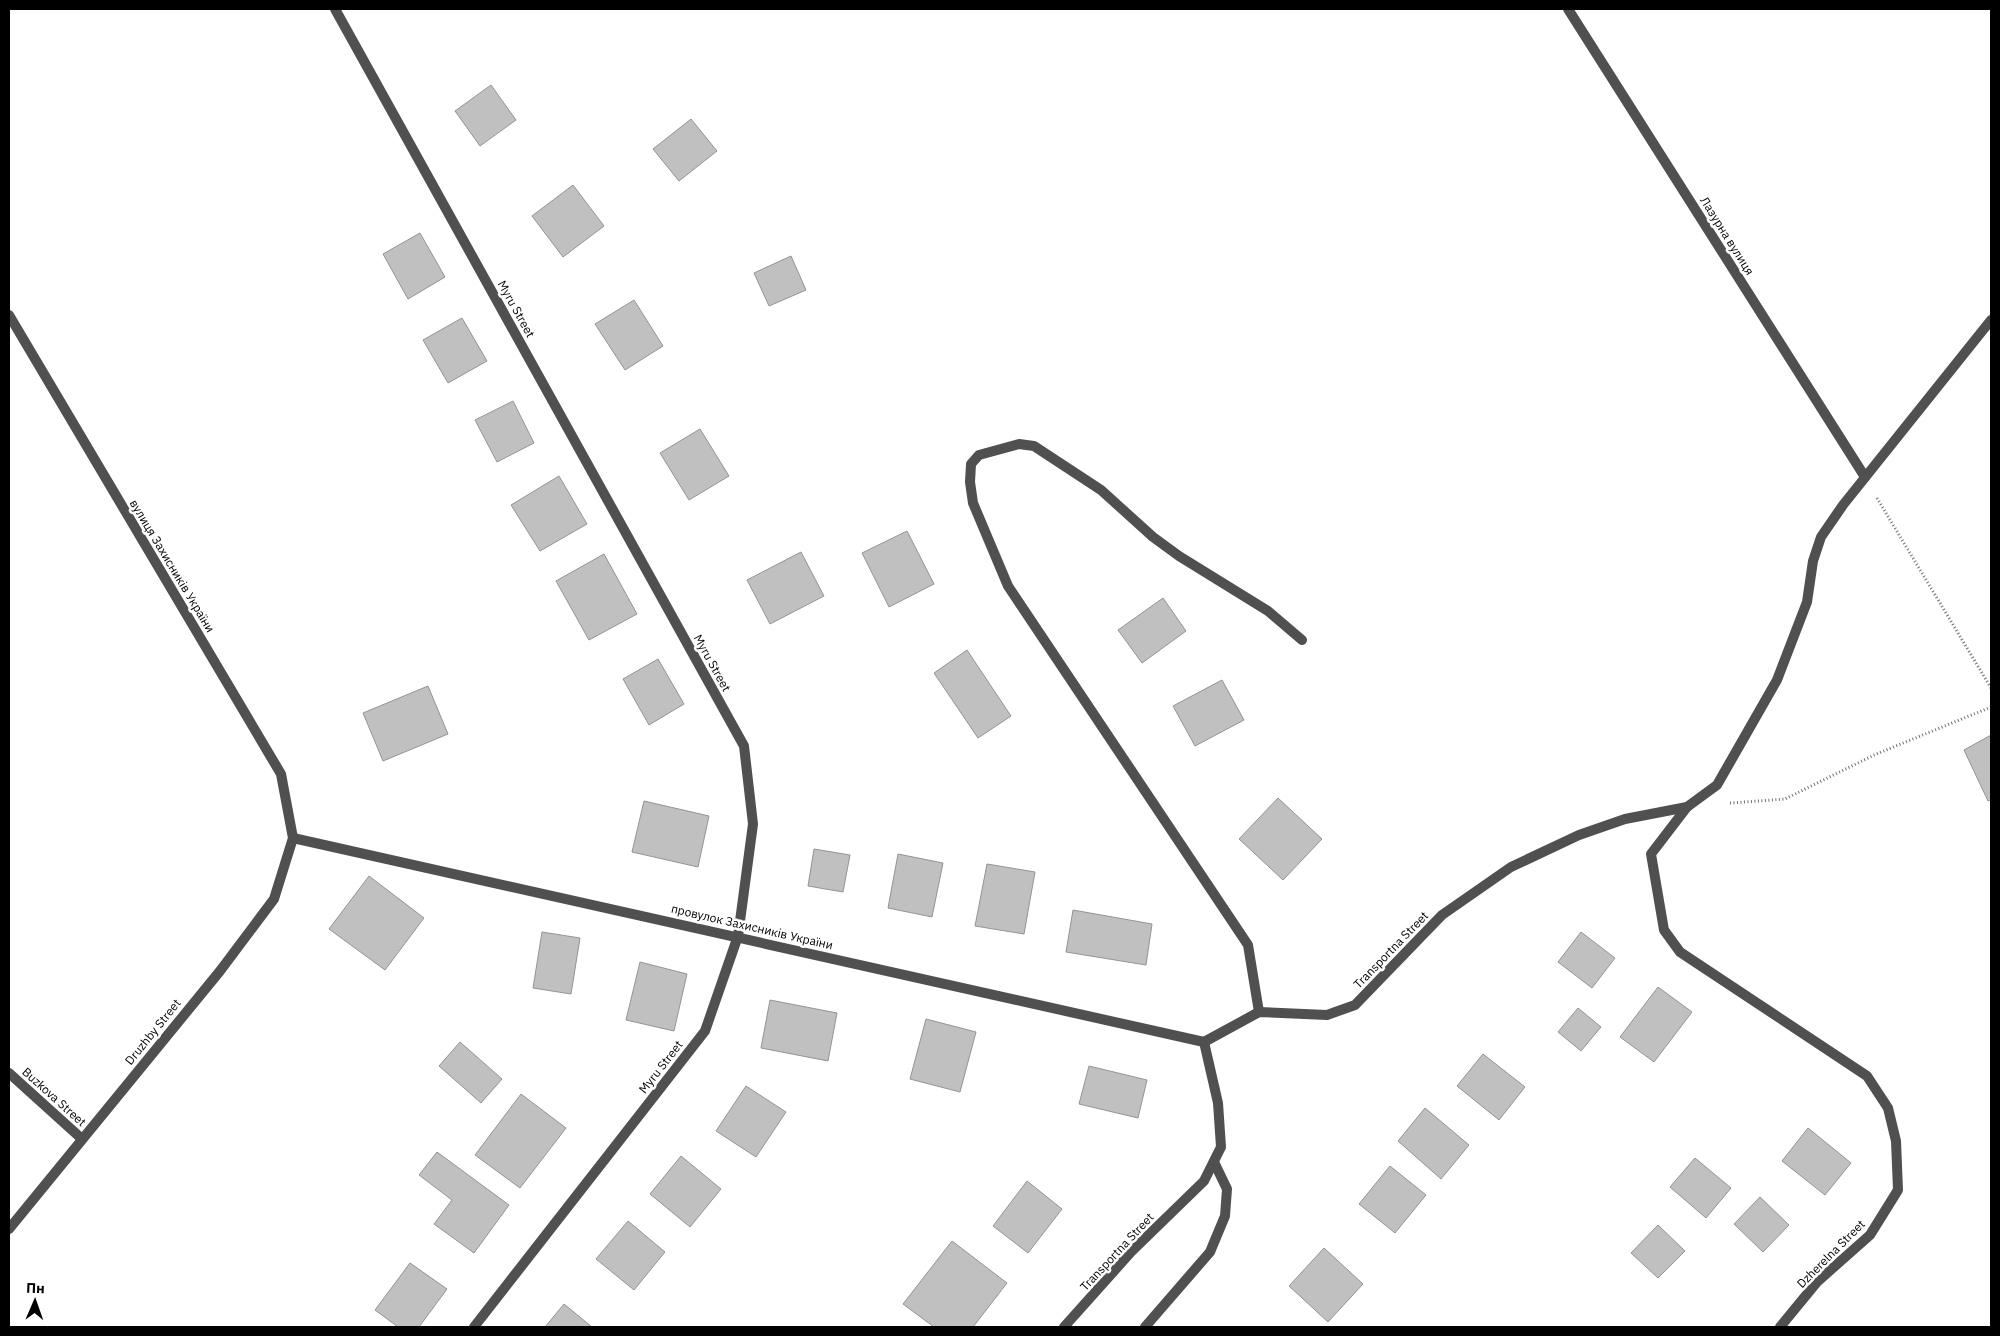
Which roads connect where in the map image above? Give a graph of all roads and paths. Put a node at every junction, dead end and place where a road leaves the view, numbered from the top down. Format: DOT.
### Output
graph roads {
  1 [pos="335,9"];
  2 [pos="1568,9"];
  3 [pos="9,315"];
  4 [pos="1991,320"];
  5 [pos="1865,478"];
  6 [pos="1302,640"];
  7 [pos="1991,688"];
  8 [pos="1991,707"];
  9 [pos="1726,804"];
  10 [pos="1686,807"];
  11 [pos="293,838"];
  12 [pos="738,936"];
  13 [pos="1260,1012"];
  14 [pos="1204,1042"];
  15 [pos="9,1073"];
  16 [pos="82,1139"];
  17 [pos="1214,1162"];
  18 [pos="9,1229"];
  19 [pos="474,1327"];
  20 [pos="1064,1327"];
  21 [pos="1145,1327"];
  22 [pos="1780,1327"];
  1 -- 12 [label="street, Myru Street"];
  2 -- 5 [label="street, Лазурна вулиця"];
  3 -- 11 [label="street, вулиця Захисників України"];
  4 -- 5 [label="street"];
  5 -- 7 [label="path"];
  5 -- 10 [label="street"];
  6 -- 13 [label="street"];
  8 -- 9 [label="path"];
  10 -- 13 [label="street, Transportna Street"];
  10 -- 22 [label="street, Dzherelna Street"];
  11 -- 12 [label="street, провулок Захисників України"];
  11 -- 16 [label="street, Druzhby Street"];
  12 -- 14 [label="street, провулок Захисників України"];
  12 -- 19 [label="street, Myru Street"];
  13 -- 14 [label="street"];
  14 -- 17 [label="street, Transportna Street"];
  15 -- 16 [label="street, Buzkova Street"];
  16 -- 18 [label="street, Druzhby Street"];
  17 -- 20 [label="street, Transportna Street"];
  17 -- 21 [label="street"];
}
